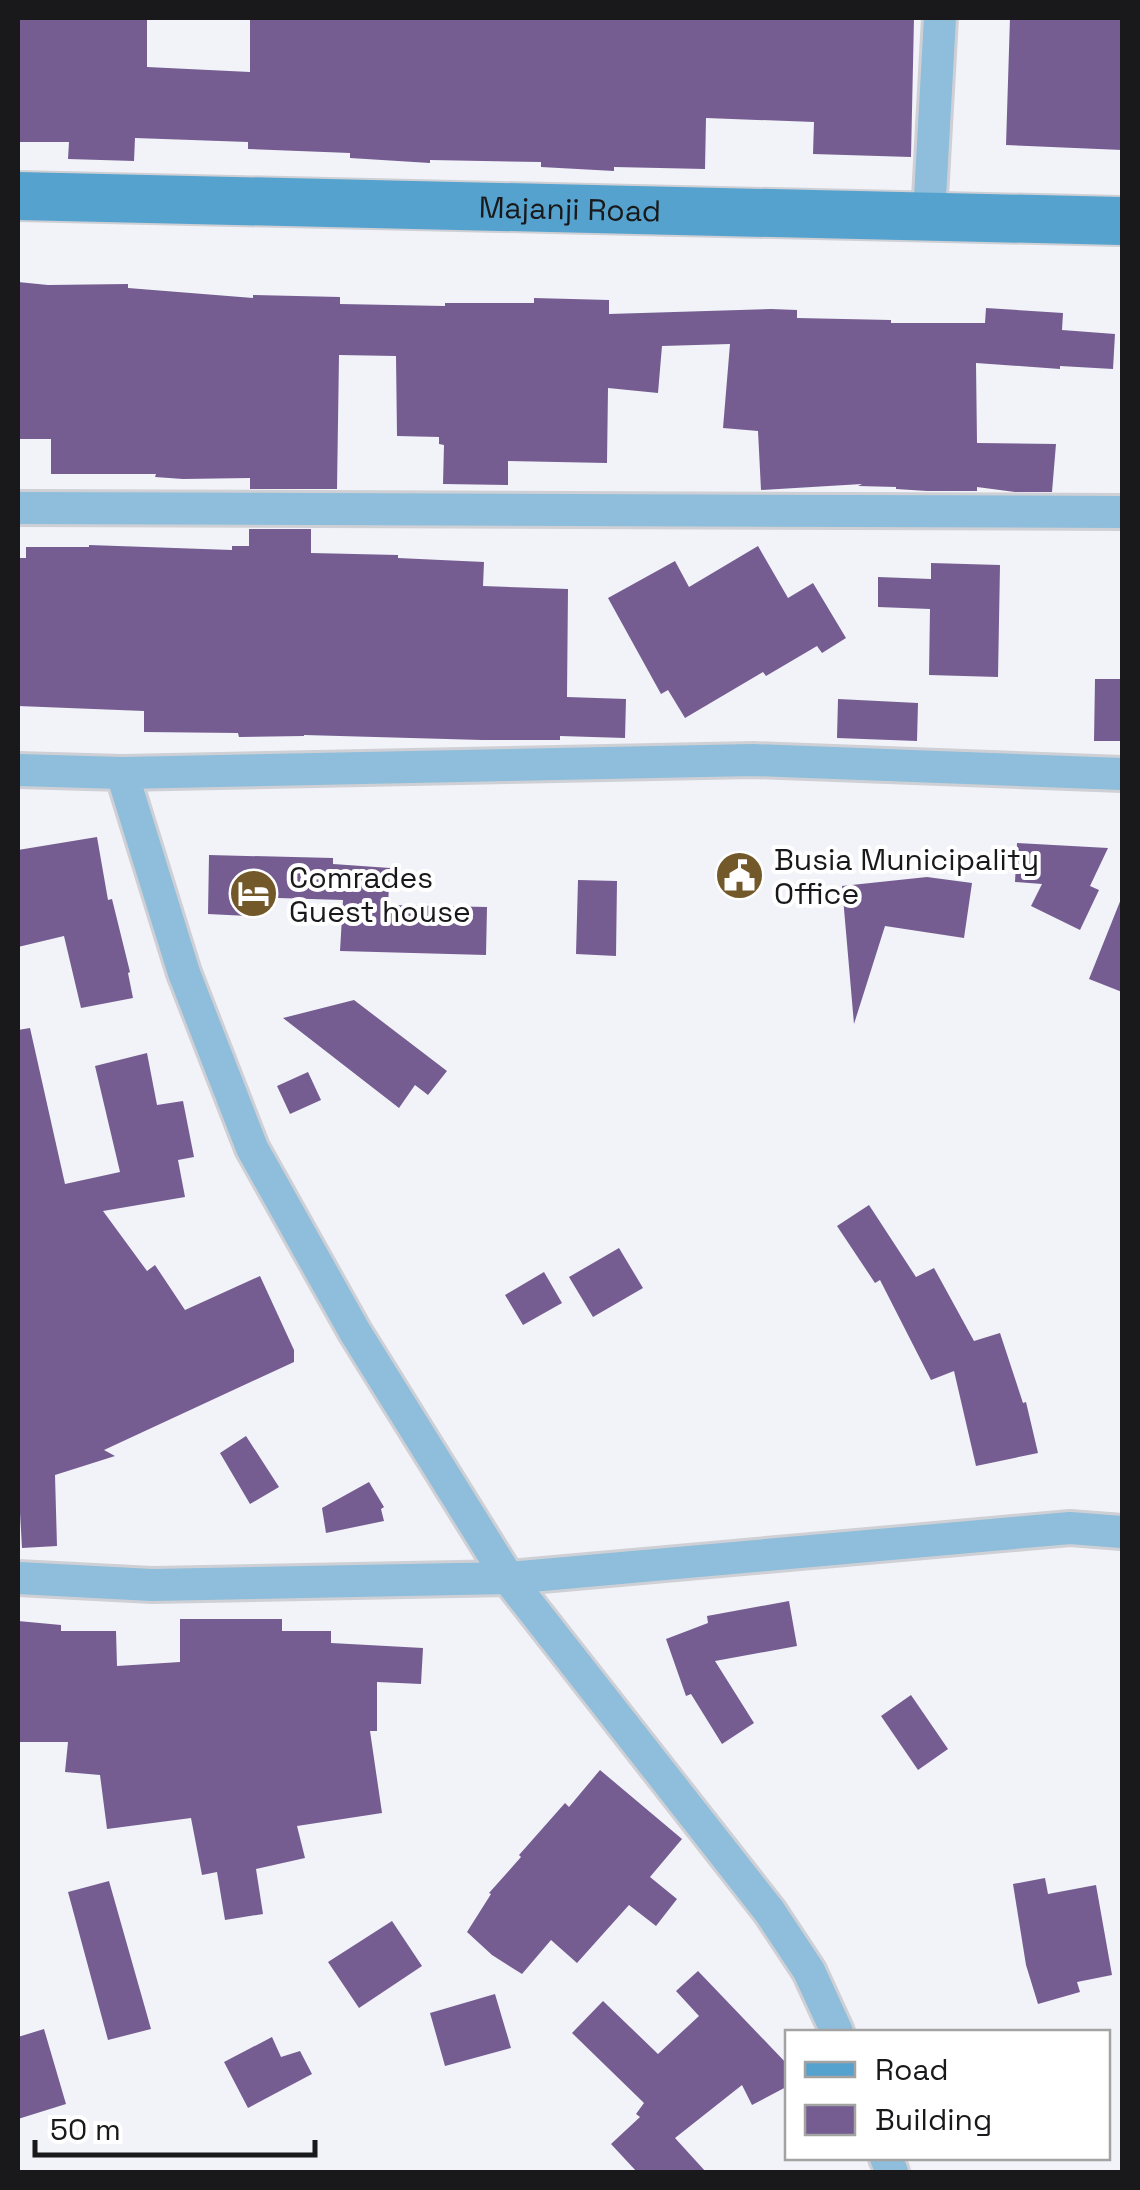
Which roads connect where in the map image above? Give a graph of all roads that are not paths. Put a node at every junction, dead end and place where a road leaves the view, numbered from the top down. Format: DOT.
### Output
graph roads {
  1 [pos="940,18"];
  2 [pos="18,196"];
  3 [pos="929,215"];
  4 [pos="1122,220"];
  5 [pos="18,508"];
  6 [pos="1122,512"];
  7 [pos="18,770"];
  8 [pos="122,773"];
  9 [pos="1122,774"];
  10 [pos="1122,1532"];
  11 [pos="18,1578"];
  12 [pos="508,1578"];
  13 [pos="836,2030"];
  1 -- 3 [label="street"];
  2 -- 3 [label="main road, Majanji Road"];
  3 -- 4 [label="main road, Majanji Road"];
  5 -- 6 [label="street"];
  7 -- 8 [label="street"];
  8 -- 9 [label="street"];
  8 -- 12 [label="street"];
  10 -- 12 [label="street"];
  11 -- 12 [label="street"];
  12 -- 13 [label="street"];
}
